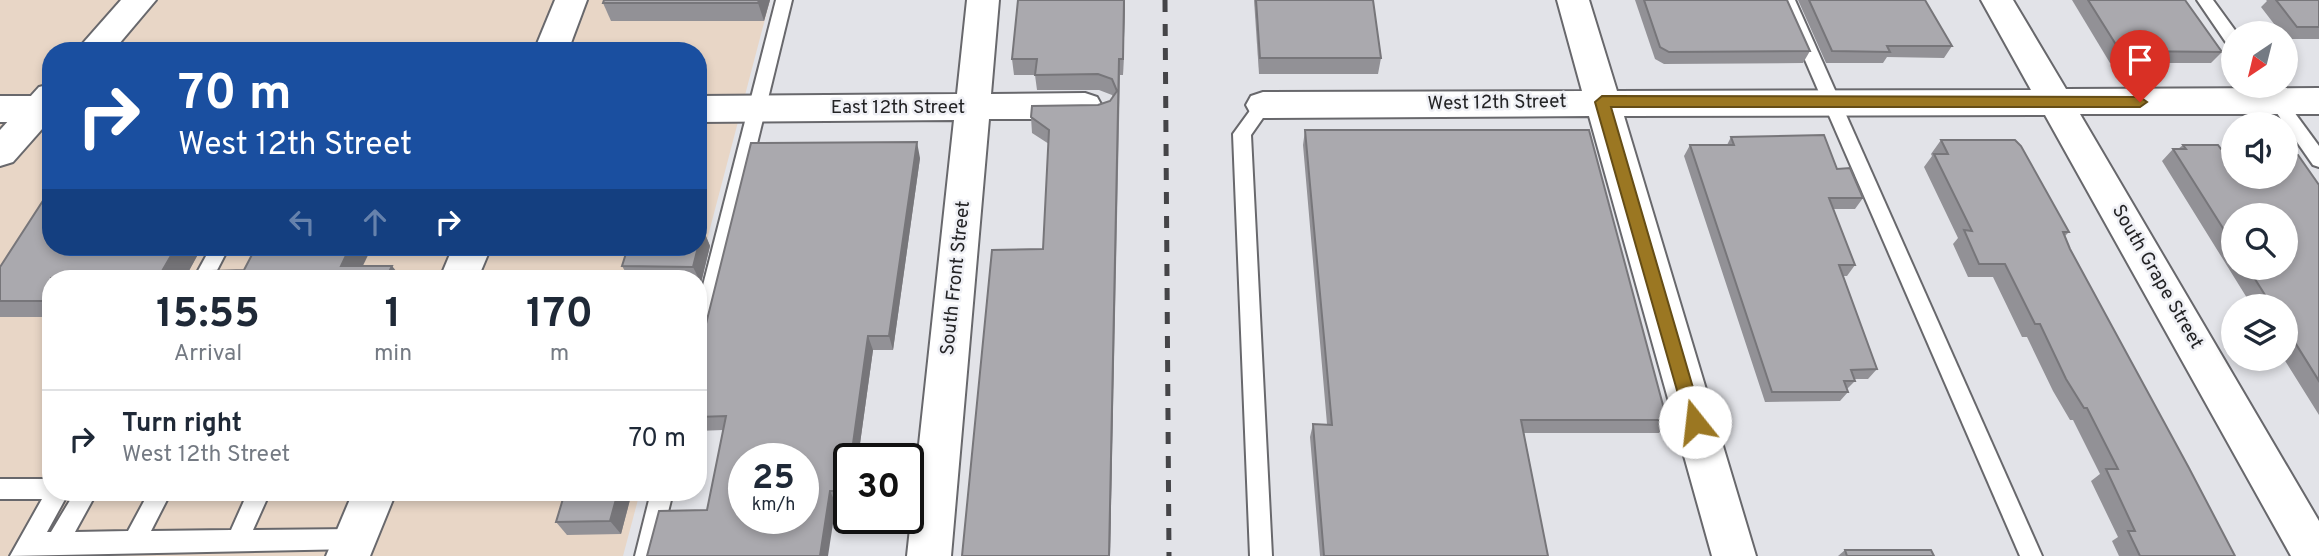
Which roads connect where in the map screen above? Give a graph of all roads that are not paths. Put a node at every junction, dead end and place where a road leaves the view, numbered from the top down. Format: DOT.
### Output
graph roads {
  1 [pos="140,0"];
  2 [pos="572,0"];
  3 [pos="784,0"];
  4 [pos="983,0"];
  5 [pos="1573,0"];
  6 [pos="1787,0"];
  7 [pos="1997,0"];
  8 [pos="2204,0"];
  9 [pos="2221,23"];
  10 [pos="101,42"];
  11 [pos="555,42"];
  12 [pos="2221,96"];
  13 [pos="2275,98"];
  14 [pos="2298,98"];
  15 [pos="2319,101"];
  16 [pos="1602,102"];
  17 [pos="2058,102"];
  18 [pos="1832,103"];
  19 [pos="42,105"];
  20 [pos="1098,105"];
  21 [pos="1263,105"];
  22 [pos="973,107"];
  23 [pos="0,109"];
  24 [pos="757,109"];
  25 [pos="42,110"];
  26 [pos="707,110"];
  27 [pos="0,153"];
  28 [pos="2319,160"];
  29 [pos="707,309"];
  30 [pos="0,489"];
  31 [pos="42,489"];
  32 [pos="53,501"];
  33 [pos="81,501"];
  34 [pos="155,501"];
  35 [pos="255,501"];
  36 [pos="370,501"];
  37 [pos="660,501"];
  38 [pos="238,540"];
  39 [pos="134,542"];
  40 [pos="352,547"];
  41 [pos="24,549"];
  42 [pos="54,549"];
  43 [pos="646,556"];
  44 [pos="929,556"];
  45 [pos="1261,556"];
  46 [pos="1734,556"];
  47 [pos="2031,556"];
  48 [pos="2315,556"];
  1 -- 10 [label="street"];
  2 -- 11 [label="street"];
  3 -- 24 [label="lane"];
  4 -- 22 [label="street, South Front Street"];
  5 -- 16 [label="street"];
  6 -- 18 [label="lane"];
  7 -- 17 [label="street, South Grape Street"];
  8 -- 9 [label="lane"];
  12 -- 17 [label="street, West 12th Street"];
  13 -- 28 [label="lane"];
  14 -- 15 [label="street, West 12th Street"];
  16 -- 18 [label="street, West 12th Street"];
  16 -- 21 [label="street, West 12th Street"];
  16 -- 46 [label="street"];
  17 -- 18 [label="street, West 12th Street"];
  17 -- 48 [label="street, South Grape Street"];
  18 -- 47 [label="lane"];
  19 -- 23 [label="street"];
  20 -- 22 [label="street, East 12th Street"];
  21 -- 45 [label="lane"];
  22 -- 24 [label="street, East 12th Street"];
  22 -- 44 [label="street, South Front Street"];
  24 -- 26 [label="street, East 12th Street"];
  24 -- 29 [label="lane"];
  25 -- 27 [label="street"];
  30 -- 31 [label="lane"];
  32 -- 41 [label="lane"];
  33 -- 42 [label="lane"];
  34 -- 39 [label="lane"];
  35 -- 38 [label="lane"];
  36 -- 40 [label="street"];
  37 -- 43 [label="lane"];
  38 -- 39 [label="lane"];
  38 -- 40 [label="lane"];
  39 -- 42 [label="lane"];
  41 -- 42 [label="lane"];
}
